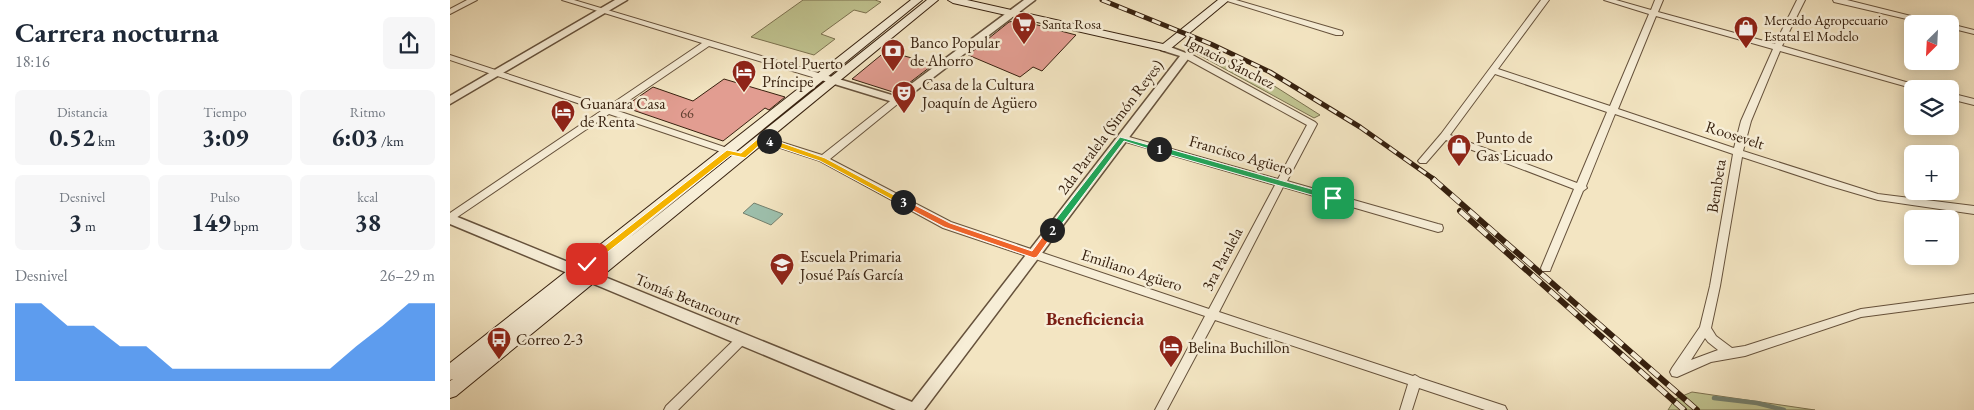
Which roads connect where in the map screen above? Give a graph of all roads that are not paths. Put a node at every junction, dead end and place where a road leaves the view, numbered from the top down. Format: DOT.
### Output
graph roads {
  1 [pos="473,0"];
  2 [pos="566,0"];
  3 [pos="622,0"];
  4 [pos="953,0"];
  5 [pos="1030,0"];
  6 [pos="1224,0"];
  7 [pos="1228,0"];
  8 [pos="1545,0"];
  9 [pos="1608,0"];
  10 [pos="1659,0"];
  11 [pos="1801,0"];
  12 [pos="1837,0"];
  13 [pos="923,2"];
  14 [pos="450,12"];
  15 [pos="604,12"];
  16 [pos="1013,13"];
  17 [pos="1654,13"];
  18 [pos="1904,16"];
  19 [pos="1959,28"];
  20 [pos="1974,32"];
  21 [pos="1338,33"];
  22 [pos="708,43"];
  23 [pos="1778,47"];
  24 [pos="1165,48"];
  25 [pos="1186,55"];
  26 [pos="450,57"];
  27 [pos="1492,70"];
  28 [pos="498,73"];
  29 [pos="828,79"];
  30 [pos="1904,83"];
  31 [pos="1959,98"];
  32 [pos="897,100"];
  33 [pos="450,102"];
  34 [pos="1974,102"];
  35 [pos="608,110"];
  36 [pos="1614,111"];
  37 [pos="1312,124"];
  38 [pos="1444,136"];
  39 [pos="1122,138"];
  40 [pos="762,139"];
  41 [pos="1738,152"];
  42 [pos="736,154"];
  43 [pos="823,159"];
  44 [pos="1423,161"];
  45 [pos="1280,184"];
  46 [pos="1582,188"];
  47 [pos="1974,210"];
  48 [pos="450,218"];
  49 [pos="1438,228"];
  50 [pos="1034,254"];
  51 [pos="1546,268"];
  52 [pos="584,275"];
  53 [pos="1974,298"];
  54 [pos="1212,314"];
  55 [pos="1705,328"];
  56 [pos="741,340"];
  57 [pos="1729,352"];
  58 [pos="450,373"];
  59 [pos="1415,380"];
  60 [pos="450,391"];
  61 [pos="670,410"];
  62 [pos="914,410"];
  63 [pos="1161,410"];
  64 [pos="1406,410"];
  65 [pos="1501,410"];
  1 -- 14 [label="street"];
  2 -- 15 [label="street"];
  3 -- 15 [label="street"];
  4 -- 16 [label="main road, Ignacio Sánchez"];
  5 -- 16 [label="street"];
  6 -- 24 [label="main road"];
  7 -- 21 [label="street"];
  8 -- 27 [label="street"];
  9 -- 17 [label="street"];
  10 -- 17 [label="street"];
  11 -- 23 [label="street, Bembeta"];
  12 -- 18 [label="street"];
  13 -- 29 [label="main road"];
  15 -- 22 [label="street"];
  15 -- 28 [label="street"];
  16 -- 24 [label="main road, Ignacio Sánchez"];
  16 -- 32 [label="street"];
  17 -- 23 [label="street"];
  17 -- 36 [label="street"];
  19 -- 20 [label="street"];
  22 -- 29 [label="street"];
  22 -- 35 [label="street"];
  23 -- 30 [label="street"];
  23 -- 41 [label="street, Bembeta"];
  24 -- 25 [label="street, Ignacio Sánchez"];
  25 -- 37 [label="street, Ignacio Sánchez"];
  25 -- 39 [label="street, 2da Paralela (Simón Reyes)"];
  26 -- 28 [label="street"];
  27 -- 36 [label="street, Roosevelt"];
  27 -- 38 [label="street"];
  28 -- 33 [label="street"];
  28 -- 35 [label="street"];
  29 -- 32 [label="street"];
  29 -- 40 [label="main road"];
  29 -- 42 [label="main road"];
  31 -- 34 [label="street"];
  32 -- 43 [label="street"];
  35 -- 42 [label="street"];
  35 -- 48 [label="street"];
  36 -- 41 [label="street, Roosevelt"];
  36 -- 46 [label="street"];
  37 -- 45 [label="street, 3ra Paralela"];
  38 -- 44 [label="street"];
  38 -- 46 [label="street"];
  39 -- 45 [label="street, Francisco Agüero"];
  39 -- 50 [label="street, 2da Paralela (Simón Reyes)"];
  40 -- 42 [label="main road"];
  40 -- 43 [label="street, Emiliano Agüero"];
  41 -- 47 [label="street, Roosevelt"];
  41 -- 55 [label="street, Bembeta"];
  42 -- 52 [label="main road"];
  43 -- 50 [label="street, Emiliano Agüero"];
  45 -- 49 [label="street, Francisco Agüero"];
  45 -- 54 [label="street, 3ra Paralela"];
  46 -- 51 [label="street"];
  48 -- 52 [label="street, Tomás Betancourt"];
  50 -- 54 [label="street, Emiliano Agüero"];
  50 -- 62 [label="street, 2da Paralela (Simón Reyes)"];
  52 -- 56 [label="street, Tomás Betancourt"];
  52 -- 58 [label="main road"];
  52 -- 60 [label="main road"];
  53 -- 57 [label="street"];
  54 -- 59 [label="street, Emiliano Agüero"];
  54 -- 63 [label="street, 3ra Paralela"];
  55 -- 57 [label="street"];
  55 -- 57 [label="street, Bembeta"];
  56 -- 61 [label="street"];
  56 -- 62 [label="street, Tomás Betancourt"];
  59 -- 64 [label="street"];
  59 -- 65 [label="street, Emiliano Agüero"];
}
